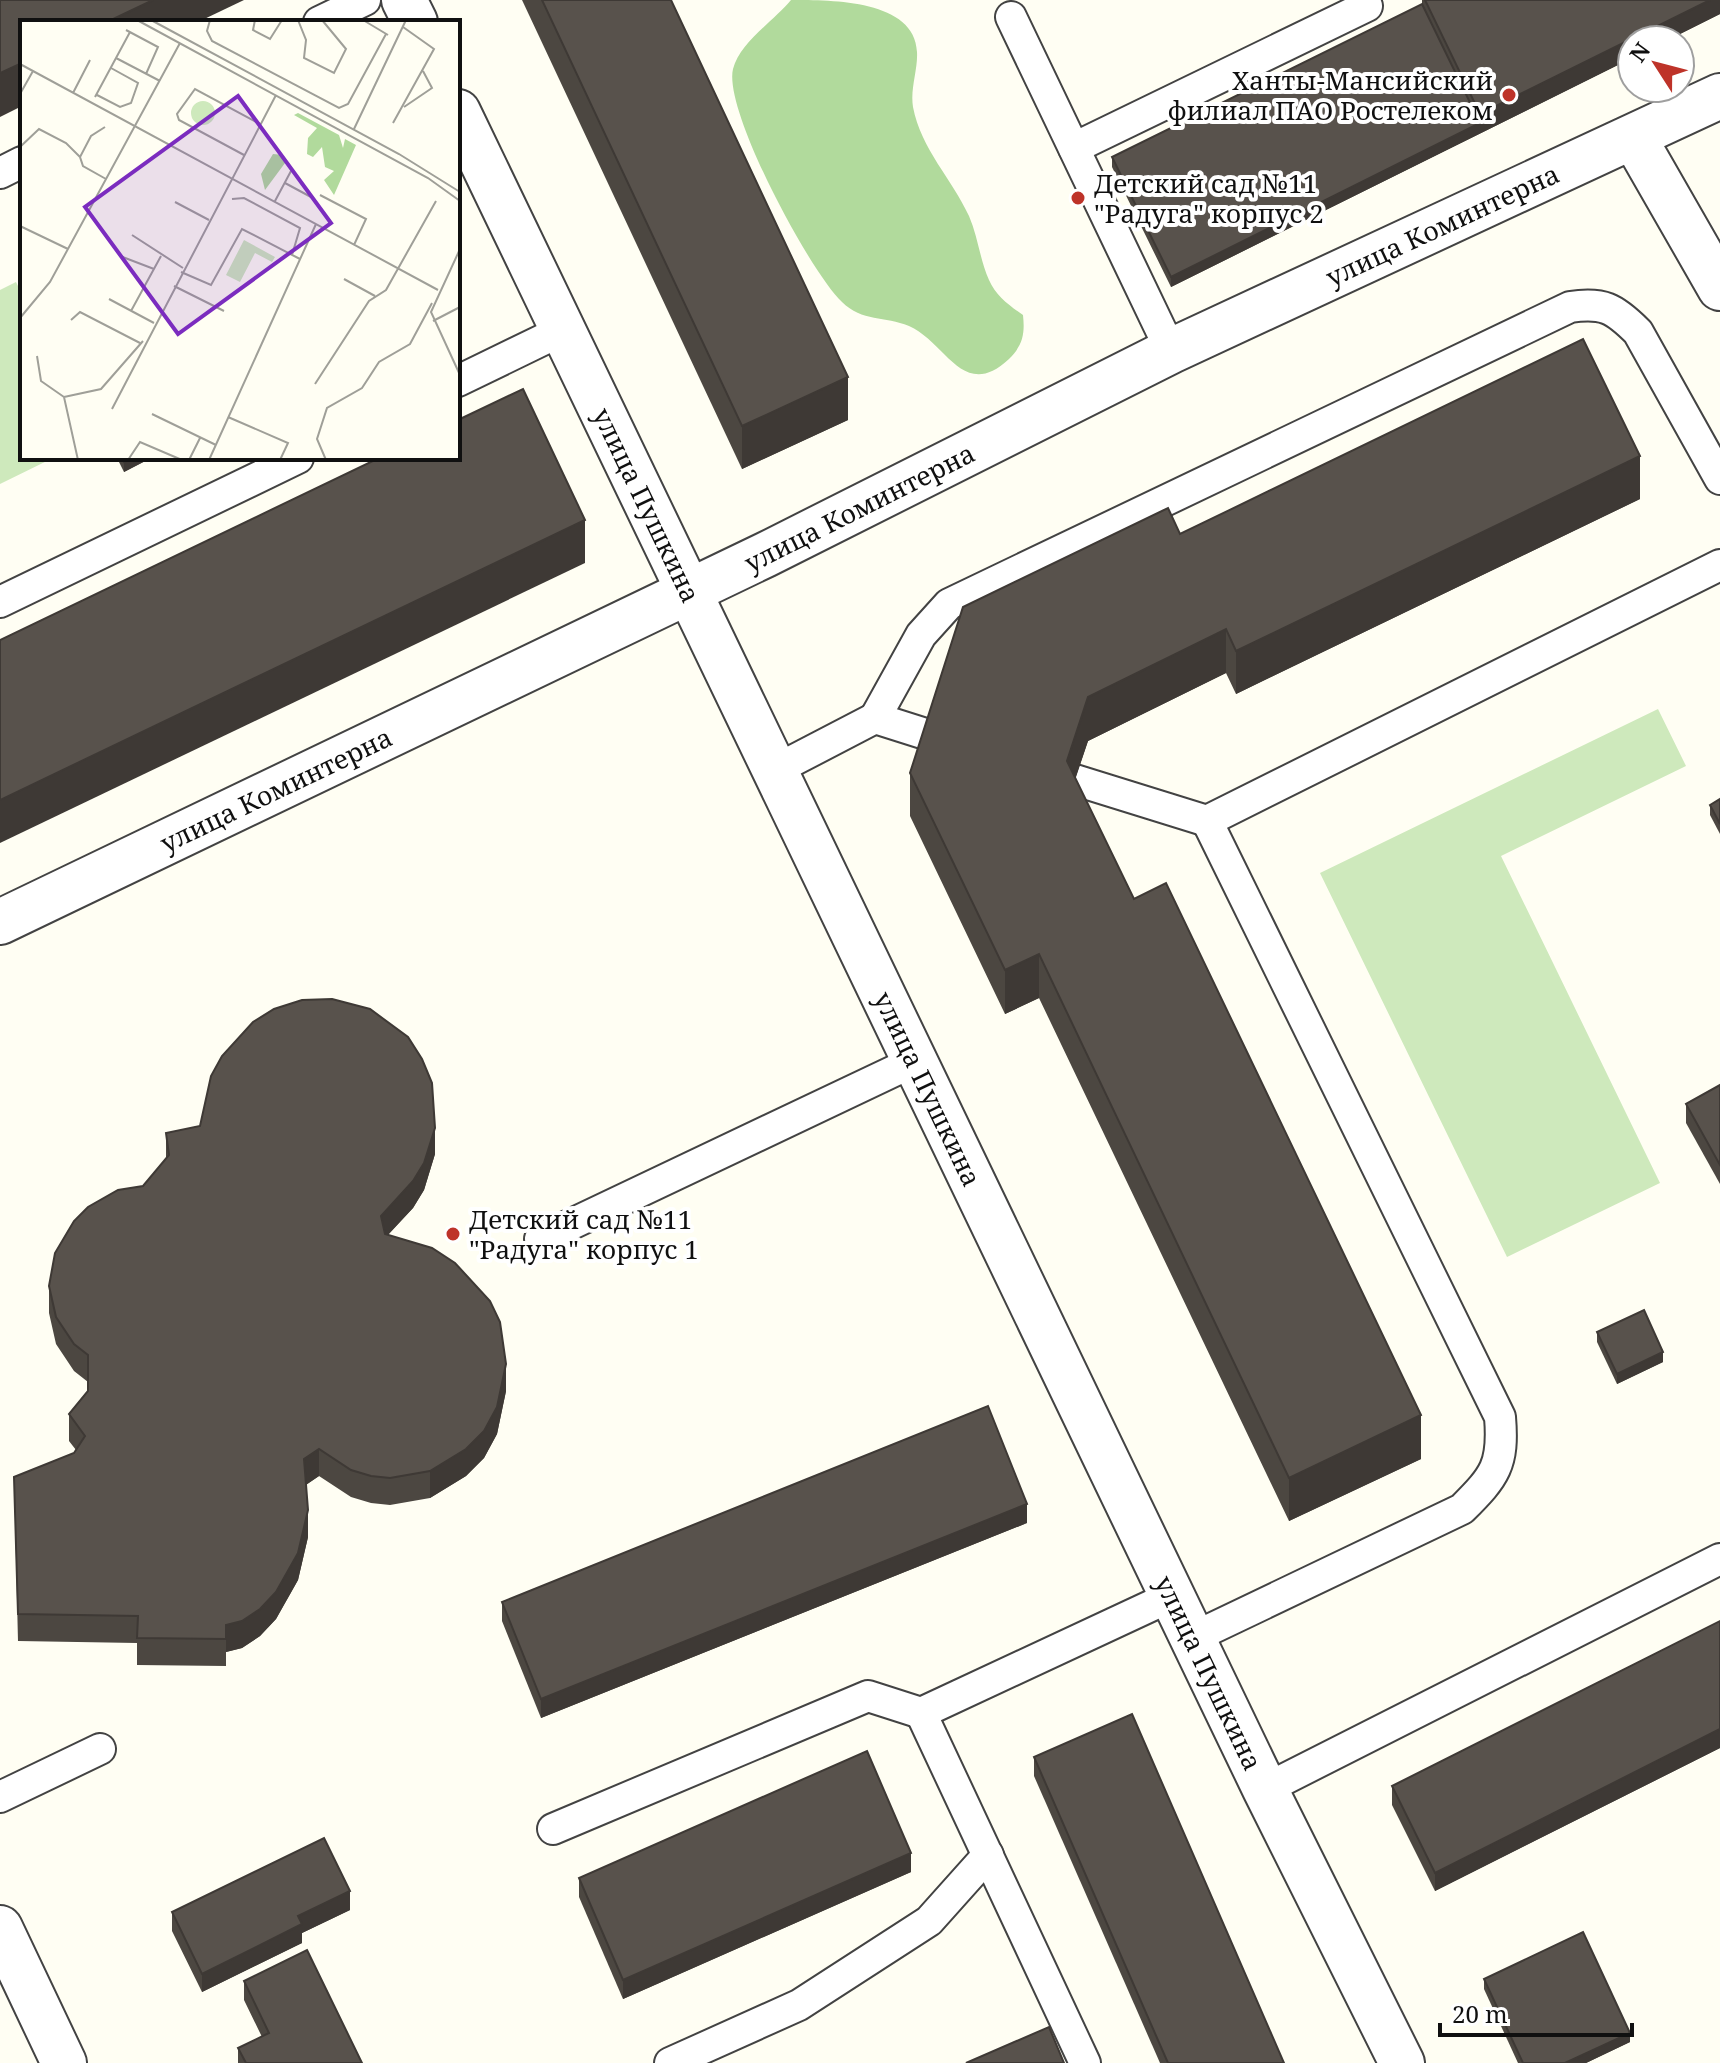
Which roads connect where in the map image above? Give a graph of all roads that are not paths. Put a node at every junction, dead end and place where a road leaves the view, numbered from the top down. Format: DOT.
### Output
graph roads {
  1 [pos="365,0"];
  2 [pos="404,0"];
  3 [pos="1367,6"];
  4 [pos="1011,17"];
  5 [pos="323,20"];
  6 [pos="414,20"];
  7 [pos="1720,96"];
  8 [pos="460,116"];
  9 [pos="1634,138"];
  10 [pos="1074,148"];
  11 [pos="20,163"];
  12 [pos="0,173"];
  13 [pos="1720,288"];
  14 [pos="563,330"];
  15 [pos="1171,351"];
  16 [pos="460,380"];
  17 [pos="294,460"];
  18 [pos="1720,479"];
  19 [pos="1720,565"];
  20 [pos="689,592"];
  21 [pos="0,602"];
  22 [pos="875,718"];
  23 [pos="935,737"];
  24 [pos="775,770"];
  25 [pos="1075,780"];
  26 [pos="1207,821"];
  27 [pos="0,922"];
  28 [pos="915,1061"];
  29 [pos="540,1239"];
  30 [pos="1720,1559"];
  31 [pos="1172,1596"];
  32 [pos="1192,1638"];
  33 [pos="921,1713"];
  34 [pos="100,1749"];
  35 [pos="1265,1789"];
  36 [pos="0,1797"];
  37 [pos="553,1829"];
  38 [pos="988,1855"];
  39 [pos="0,1928"];
  40 [pos="64,2063"];
  41 [pos="670,2063"];
  42 [pos="1085,2063"];
  43 [pos="1402,2063"];
  1 -- 5 [label="lane"];
  2 -- 6 [label="street"];
  3 -- 10 [label="lane"];
  4 -- 10 [label="lane"];
  7 -- 9 [label="street, улица Коминтерна"];
  8 -- 14 [label="street, улица Пушкина"];
  9 -- 13 [label="street"];
  9 -- 15 [label="street, улица Коминтерна"];
  10 -- 15 [label="lane"];
  11 -- 12 [label="lane"];
  14 -- 16 [label="lane"];
  14 -- 20 [label="street, улица Пушкина"];
  15 -- 20 [label="street, улица Коминтерна"];
  17 -- 21 [label="lane"];
  18 -- 22 [label="lane"];
  19 -- 26 [label="lane"];
  20 -- 24 [label="street, улица Пушкина"];
  20 -- 27 [label="street, улица Коминтерна"];
  22 -- 23 [label="lane"];
  22 -- 24 [label="lane"];
  24 -- 28 [label="street, улица Пушкина"];
  25 -- 26 [label="lane"];
  26 -- 32 [label="lane"];
  28 -- 29 [label="lane"];
  28 -- 31 [label="street, улица Пушкина"];
  30 -- 35 [label="lane"];
  31 -- 32 [label="street, улица Пушкина"];
  31 -- 33 [label="lane"];
  32 -- 35 [label="street, улица Пушкина"];
  33 -- 37 [label="lane"];
  33 -- 38 [label="lane"];
  34 -- 36 [label="lane"];
  35 -- 43 [label="street, улица Пушкина"];
  38 -- 41 [label="lane"];
  38 -- 42 [label="lane"];
  39 -- 40 [label="street"];
}
